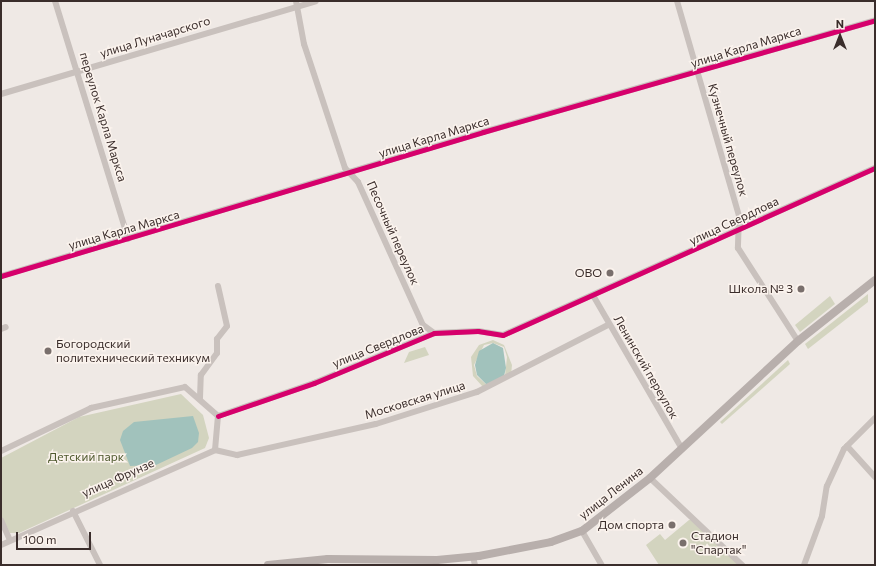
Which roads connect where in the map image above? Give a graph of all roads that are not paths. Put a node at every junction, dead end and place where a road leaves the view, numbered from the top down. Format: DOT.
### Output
graph roads {
  1 [pos="55,1"];
  2 [pos="316,1"];
  3 [pos="677,1"];
  4 [pos="296,4"];
  5 [pos="875,20"];
  6 [pos="79,71"];
  7 [pos="697,74"];
  8 [pos="1,94"];
  9 [pos="875,168"];
  10 [pos="352,173"];
  11 [pos="738,230"];
  12 [pos="128,239"];
  13 [pos="1,276"];
  14 [pos="875,280"];
  15 [pos="218,286"];
  16 [pos="594,297"];
  17 [pos="608,325"];
  18 [pos="434,333"];
  19 [pos="798,341"];
  20 [pos="200,398"];
  21 [pos="218,416"];
  22 [pos="875,418"];
  23 [pos="847,446"];
  24 [pos="681,447"];
  25 [pos="215,450"];
  26 [pos="1,451"];
  27 [pos="875,477"];
  28 [pos="650,478"];
  29 [pos="73,511"];
  30 [pos="1,520"];
  31 [pos="582,531"];
  32 [pos="10,540"];
  33 [pos="1,545"];
  34 [pos="474,561"];
  35 [pos="100,565"];
  36 [pos="268,565"];
  37 [pos="602,565"];
  38 [pos="742,565"];
  39 [pos="804,565"];
  1 -- 6 [label="street, переулок Карла Маркса"];
  2 -- 4 [label="street, улица Луначарского"];
  3 -- 7 [label="street, Кузнечный переулок"];
  4 -- 6 [label="street, улица Луначарского"];
  4 -- 10 [label="street, Песочный переулок"];
  5 -- 7 [label="street, улица Карла Маркса"];
  6 -- 8 [label="street, улица Луначарского"];
  6 -- 12 [label="street, переулок Карла Маркса"];
  7 -- 10 [label="street, улица Карла Маркса"];
  7 -- 11 [label="street, Кузнечный переулок"];
  9 -- 11 [label="street, улица Свердлова"];
  10 -- 12 [label="street, улица Карла Маркса"];
  10 -- 18 [label="street, Песочный переулок"];
  11 -- 16 [label="street, улица Свердлова"];
  11 -- 19 [label="street, Кузнечный переулок"];
  12 -- 13 [label="street, улица Карла Маркса"];
  14 -- 19 [label="main road, улица Ленина"];
  15 -- 20 [label="street"];
  16 -- 17 [label="street, Ленинский переулок"];
  16 -- 18 [label="street, улица Свердлова"];
  17 -- 24 [label="street, Ленинский переулок"];
  17 -- 25 [label="street, Московская улица"];
  18 -- 21 [label="street, улица Свердлова"];
  19 -- 24 [label="main road, улица Ленина"];
  20 -- 21 [label="street"];
  20 -- 26 [label="street"];
  21 -- 25 [label="street"];
  22 -- 23 [label="street"];
  23 -- 27 [label="street"];
  23 -- 39 [label="street"];
  24 -- 28 [label="main road, улица Ленина"];
  25 -- 29 [label="street, улица Фрунзе"];
  28 -- 31 [label="main road, улица Ленина"];
  28 -- 38 [label="street"];
  29 -- 32 [label="street, улица Фрунзе"];
  29 -- 35 [label="street"];
  30 -- 32 [label="street"];
  31 -- 34 [label="main road, улица Ленина"];
  31 -- 37 [label="street"];
  32 -- 33 [label="street, улица Фрунзе"];
  34 -- 36 [label="main road, улица Ленина"];
}
